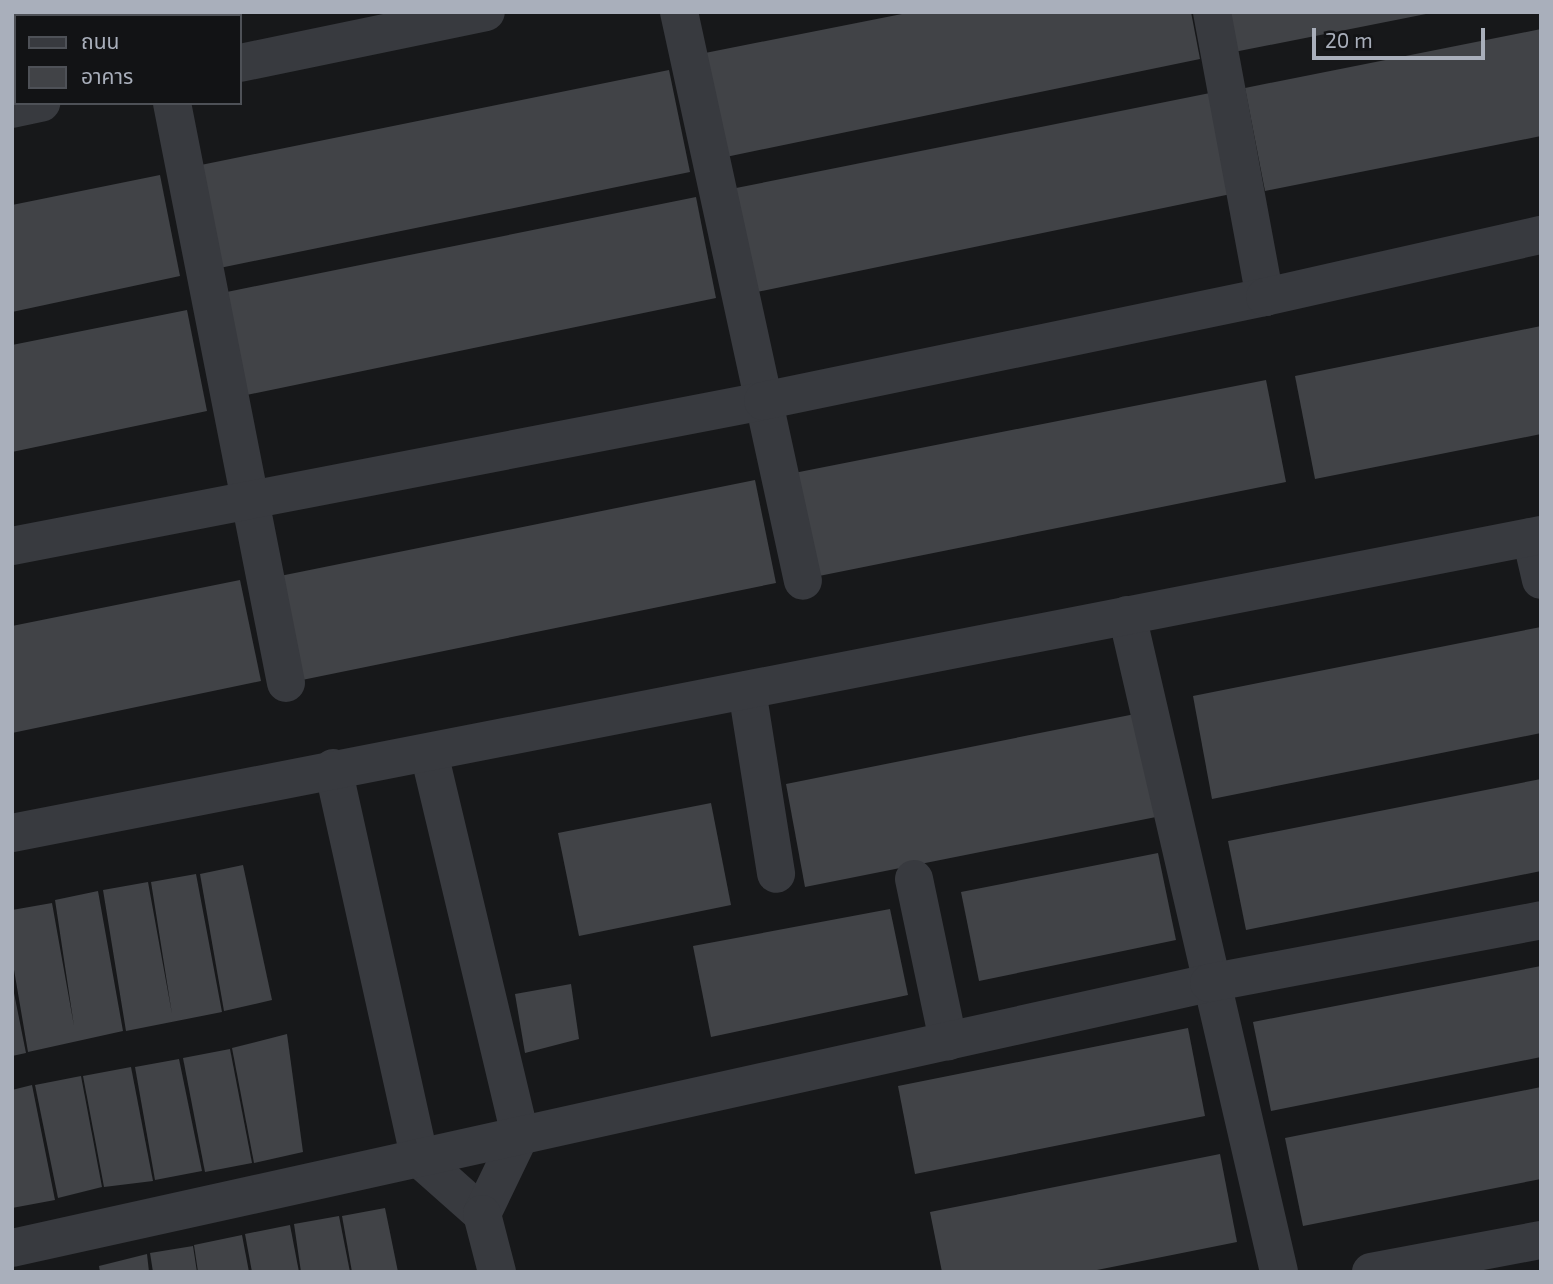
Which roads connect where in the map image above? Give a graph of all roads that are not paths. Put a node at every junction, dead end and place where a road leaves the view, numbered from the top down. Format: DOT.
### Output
graph roads {
  1 [pos="486,12"];
  2 [pos="679,12"];
  3 [pos="1212,12"];
  4 [pos="242,63"];
  5 [pos="31,105"];
  6 [pos="172,105"];
  7 [pos="12,109"];
  8 [pos="1541,235"];
  9 [pos="1265,297"];
  10 [pos="763,401"];
  11 [pos="251,499"];
  12 [pos="1536,536"];
  13 [pos="12,546"];
  14 [pos="1541,580"];
  15 [pos="803,581"];
  16 [pos="1127,615"];
  17 [pos="286,683"];
  18 [pos="747,690"];
  19 [pos="429,752"];
  20 [pos="333,768"];
  21 [pos="12,833"];
  22 [pos="776,874"];
  23 [pos="914,879"];
  24 [pos="1541,920"];
  25 [pos="1209,983"];
  26 [pos="948,1041"];
  27 [pos="520,1135"];
  28 [pos="420,1159"];
  29 [pos="482,1214"];
  30 [pos="1541,1240"];
  31 [pos="12,1248"];
  32 [pos="496,1272"];
  33 [pos="1279,1272"];
  34 [pos="1371,1272"];
  1 -- 4 [label="street"];
  2 -- 10 [label="street"];
  3 -- 9 [label="street"];
  5 -- 7 [label="street"];
  6 -- 11 [label="street"];
  8 -- 9 [label="street"];
  9 -- 10 [label="street"];
  10 -- 11 [label="street"];
  10 -- 15 [label="street"];
  11 -- 13 [label="street"];
  11 -- 17 [label="street"];
  12 -- 14 [label="street"];
  12 -- 16 [label="street"];
  16 -- 18 [label="street"];
  16 -- 25 [label="street"];
  18 -- 19 [label="street"];
  18 -- 22 [label="street"];
  19 -- 20 [label="street"];
  19 -- 27 [label="street"];
  20 -- 21 [label="street"];
  20 -- 28 [label="street"];
  23 -- 26 [label="street"];
  24 -- 25 [label="street"];
  25 -- 26 [label="street"];
  25 -- 33 [label="street"];
  26 -- 27 [label="street"];
  27 -- 28 [label="street"];
  27 -- 29 [label="street"];
  28 -- 29 [label="street"];
  28 -- 31 [label="street"];
  29 -- 32 [label="street"];
  30 -- 34 [label="street"];
}
